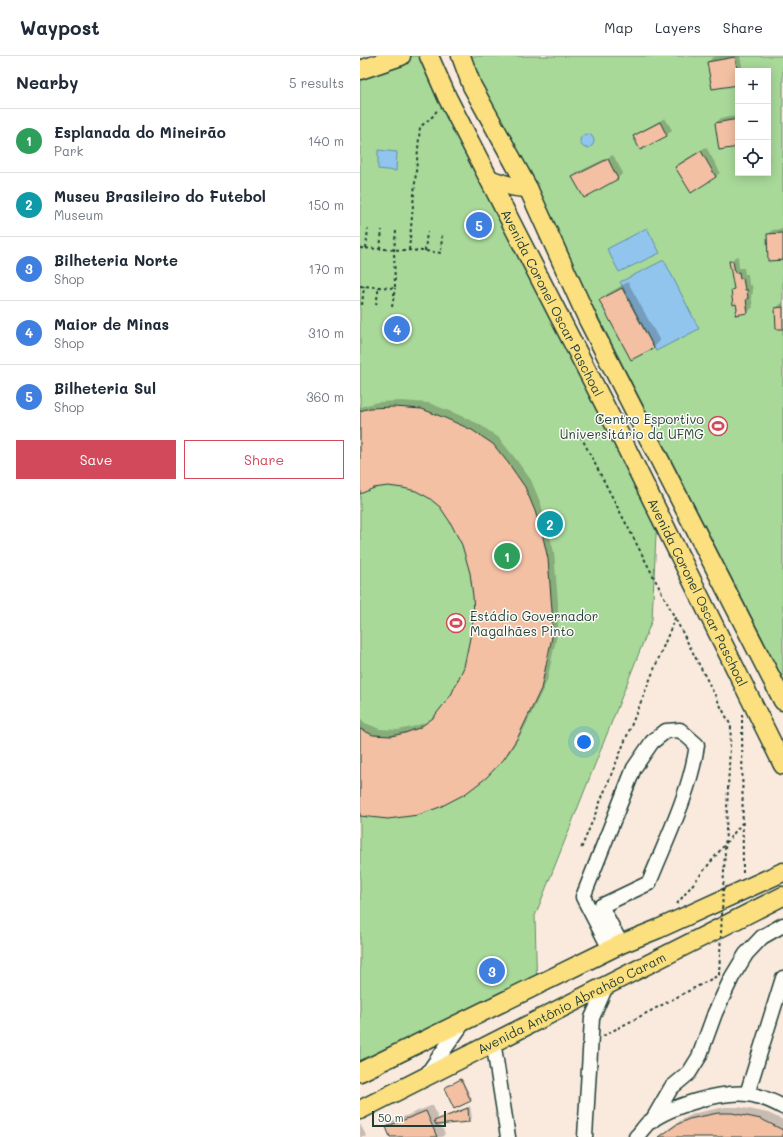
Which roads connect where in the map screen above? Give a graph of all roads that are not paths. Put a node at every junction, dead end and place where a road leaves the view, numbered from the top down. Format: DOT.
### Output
graph roads {
  1 [pos="401,56"];
  2 [pos="429,56"];
  3 [pos="461,56"];
  4 [pos="360,70"];
  5 [pos="489,179"];
  6 [pos="528,188"];
  7 [pos="588,320"];
  8 [pos="575,347"];
  9 [pos="712,620"];
  10 [pos="753,645"];
  11 [pos="783,701"];
  12 [pos="783,765"];
  13 [pos="783,872"];
  14 [pos="783,896"];
  15 [pos="783,925"];
  16 [pos="617,945"];
  17 [pos="573,967"];
  18 [pos="636,970"];
  19 [pos="783,978"];
  20 [pos="607,984"];
  21 [pos="588,993"];
  22 [pos="465,1020"];
  23 [pos="493,1041"];
  24 [pos="360,1072"];
  25 [pos="425,1077"];
  26 [pos="747,1094"];
  27 [pos="360,1096"];
  28 [pos="382,1098"];
  29 [pos="783,1107"];
  30 [pos="360,1110"];
  31 [pos="652,1121"];
  32 [pos="509,1136"];
  33 [pos="585,1137"];
  34 [pos="636,1137"];
  1 -- 4 [label="main road"];
  2 -- 5 [label="main road, Avenida Coronel Oscar Paschoal"];
  3 -- 6 [label="main road, Avenida Coronel Oscar Paschoal"];
  5 -- 6 [label="main road"];
  5 -- 8 [label="main road, Avenida Coronel Oscar Paschoal"];
  6 -- 7 [label="main road, Avenida Coronel Oscar Paschoal"];
  7 -- 8 [label="main road"];
  7 -- 10 [label="main road, Avenida Coronel Oscar Paschoal"];
  8 -- 9 [label="main road, Avenida Coronel Oscar Paschoal"];
  9 -- 10 [label="main road"];
  9 -- 12 [label="main road, Avenida Coronel Oscar Paschoal"];
  10 -- 11 [label="main road, Avenida Coronel Oscar Paschoal"];
  13 -- 16 [label="main road, Avenida Antônio Abrahão Caram"];
  14 -- 18 [label="main road, Avenida Antônio Abrahão Caram"];
  15 -- 31 [label="street"];
  16 -- 16 [label="street"];
  16 -- 17 [label="main road, Avenida Antônio Abrahão Caram"];
  16 -- 18 [label="main road"];
  17 -- 21 [label="main road"];
  17 -- 22 [label="main road, Avenida Antônio Abrahão Caram"];
  18 -- 20 [label="main road, Avenida Antônio Abrahão Caram"];
  19 -- 26 [label="street"];
  20 -- 21 [label="main road, Avenida Antônio Abrahão Caram"];
  20 -- 33 [label="street"];
  21 -- 23 [label="main road, Avenida Antônio Abrahão Caram"];
  22 -- 24 [label="main road, Avenida Antônio Abrahão Caram"];
  22 -- 25 [label="street"];
  23 -- 25 [label="main road, Avenida Antônio Abrahão Caram"];
  23 -- 32 [label="street"];
  25 -- 28 [label="main road, Avenida Antônio Abrahão Caram"];
  26 -- 29 [label="street"];
  26 -- 31 [label="street"];
  27 -- 28 [label="main road"];
  28 -- 30 [label="main road, Avenida Antônio Abrahão Caram"];
  31 -- 34 [label="street"];
}
